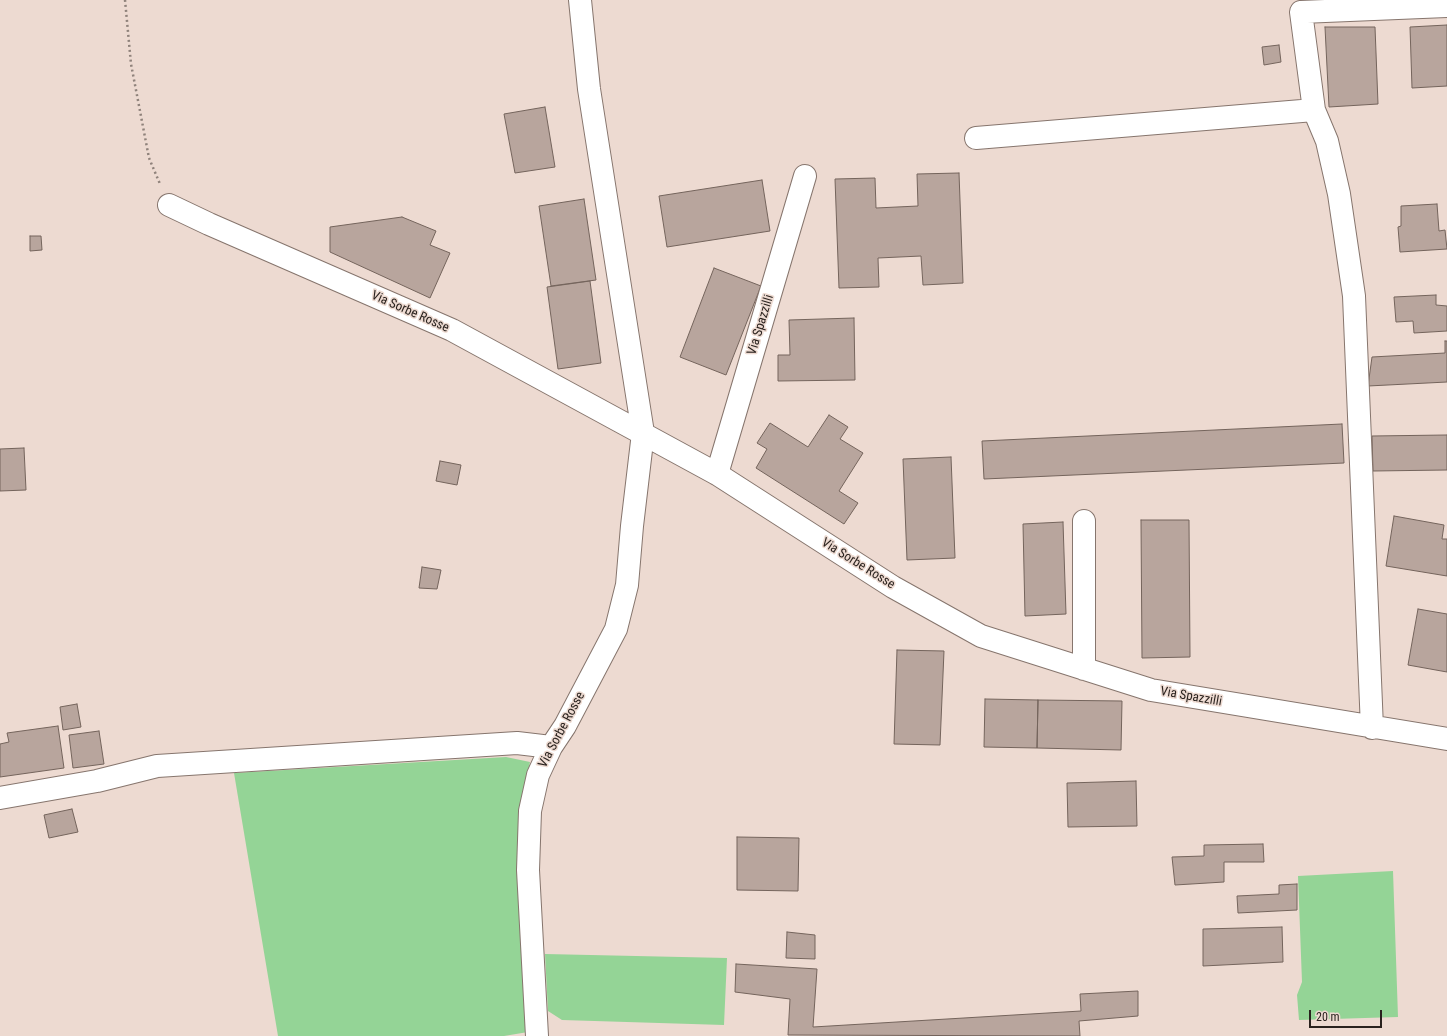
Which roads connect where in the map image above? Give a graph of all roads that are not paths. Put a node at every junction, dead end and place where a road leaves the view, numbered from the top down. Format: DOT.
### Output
graph roads {
  1 [pos="580,0"];
  2 [pos="1447,6"];
  3 [pos="1314,110"];
  4 [pos="976,138"];
  5 [pos="805,176"];
  6 [pos="169,205"];
  7 [pos="643,433"];
  8 [pos="717,474"];
  9 [pos="1084,521"];
  10 [pos="1084,669"];
  11 [pos="1372,728"];
  12 [pos="1447,739"];
  13 [pos="551,747"];
  14 [pos="0,798"];
  15 [pos="537,1036"];
  1 -- 7 [label="street, Via Sorbe Rosse"];
  2 -- 3 [label="street"];
  3 -- 4 [label="street"];
  3 -- 11 [label="street"];
  5 -- 8 [label="street, Via Spazzilli"];
  6 -- 7 [label="street, Via Sorbe Rosse"];
  7 -- 8 [label="street, Via Sorbe Rosse"];
  7 -- 13 [label="street, Via Sorbe Rosse"];
  8 -- 10 [label="street, Via Sorbe Rosse"];
  9 -- 10 [label="street"];
  10 -- 11 [label="street, Via Spazzilli"];
  11 -- 12 [label="street, Via Spazzilli"];
  13 -- 14 [label="street"];
  13 -- 15 [label="street, Via Sorbe Rosse"];
}
